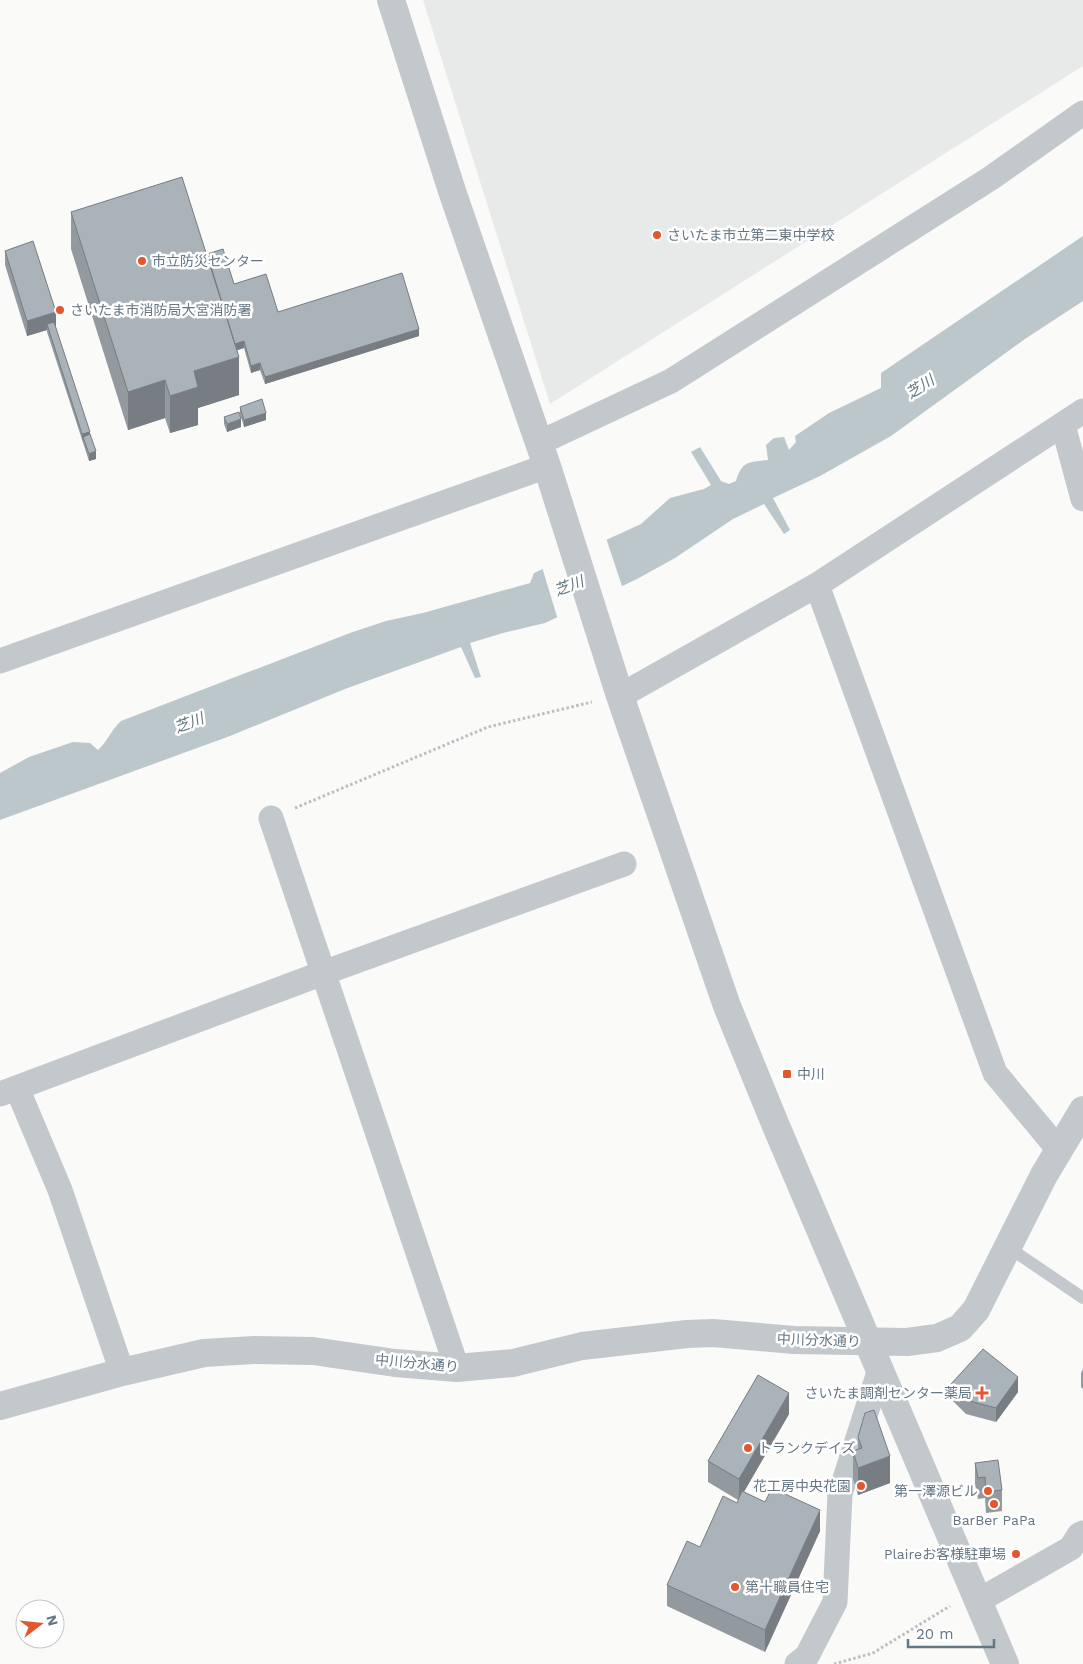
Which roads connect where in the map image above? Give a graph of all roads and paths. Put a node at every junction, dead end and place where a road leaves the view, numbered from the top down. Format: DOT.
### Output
graph roads {
  1 [pos="391,0"];
  2 [pos="1083,113"];
  3 [pos="1073,418"];
  4 [pos="546,465"];
  5 [pos="1083,499"];
  6 [pos="817,585"];
  7 [pos="0,661"];
  8 [pos="620,696"];
  9 [pos="271,818"];
  10 [pos="624,864"];
  11 [pos="323,973"];
  12 [pos="9,1091"];
  13 [pos="1082,1113"];
  14 [pos="1059,1150"];
  15 [pos="1008,1247"];
  16 [pos="1083,1298"];
  17 [pos="868,1342"];
  18 [pos="457,1368"];
  19 [pos="880,1368"];
  20 [pos="122,1372"];
  21 [pos="0,1406"];
  22 [pos="1083,1533"];
  23 [pos="976,1596"];
  24 [pos="797,1664"];
  25 [pos="834,1664"];
  26 [pos="1005,1664"];
  1 -- 4 [label="street"];
  2 -- 4 [label="street"];
  3 -- 5 [label="street"];
  3 -- 6 [label="street"];
  4 -- 7 [label="street"];
  4 -- 8 [label="street"];
  6 -- 8 [label="street"];
  6 -- 14 [label="street"];
  8 -- 9 [label="path"];
  8 -- 17 [label="street"];
  9 -- 11 [label="street"];
  10 -- 11 [label="street"];
  11 -- 12 [label="street"];
  11 -- 18 [label="street"];
  12 -- 20 [label="street"];
  13 -- 14 [label="street, 中川分水通り"];
  14 -- 15 [label="street, 中川分水通り"];
  15 -- 16 [label="lane"];
  15 -- 17 [label="street, 中川分水通り"];
  17 -- 18 [label="street, 中川分水通り"];
  17 -- 19 [label="street"];
  18 -- 20 [label="street, 中川分水通り"];
  19 -- 23 [label="street"];
  19 -- 24 [label="street"];
  20 -- 21 [label="street, 中川分水通り"];
  22 -- 23 [label="street"];
  23 -- 25 [label="path"];
  23 -- 26 [label="street"];
}
